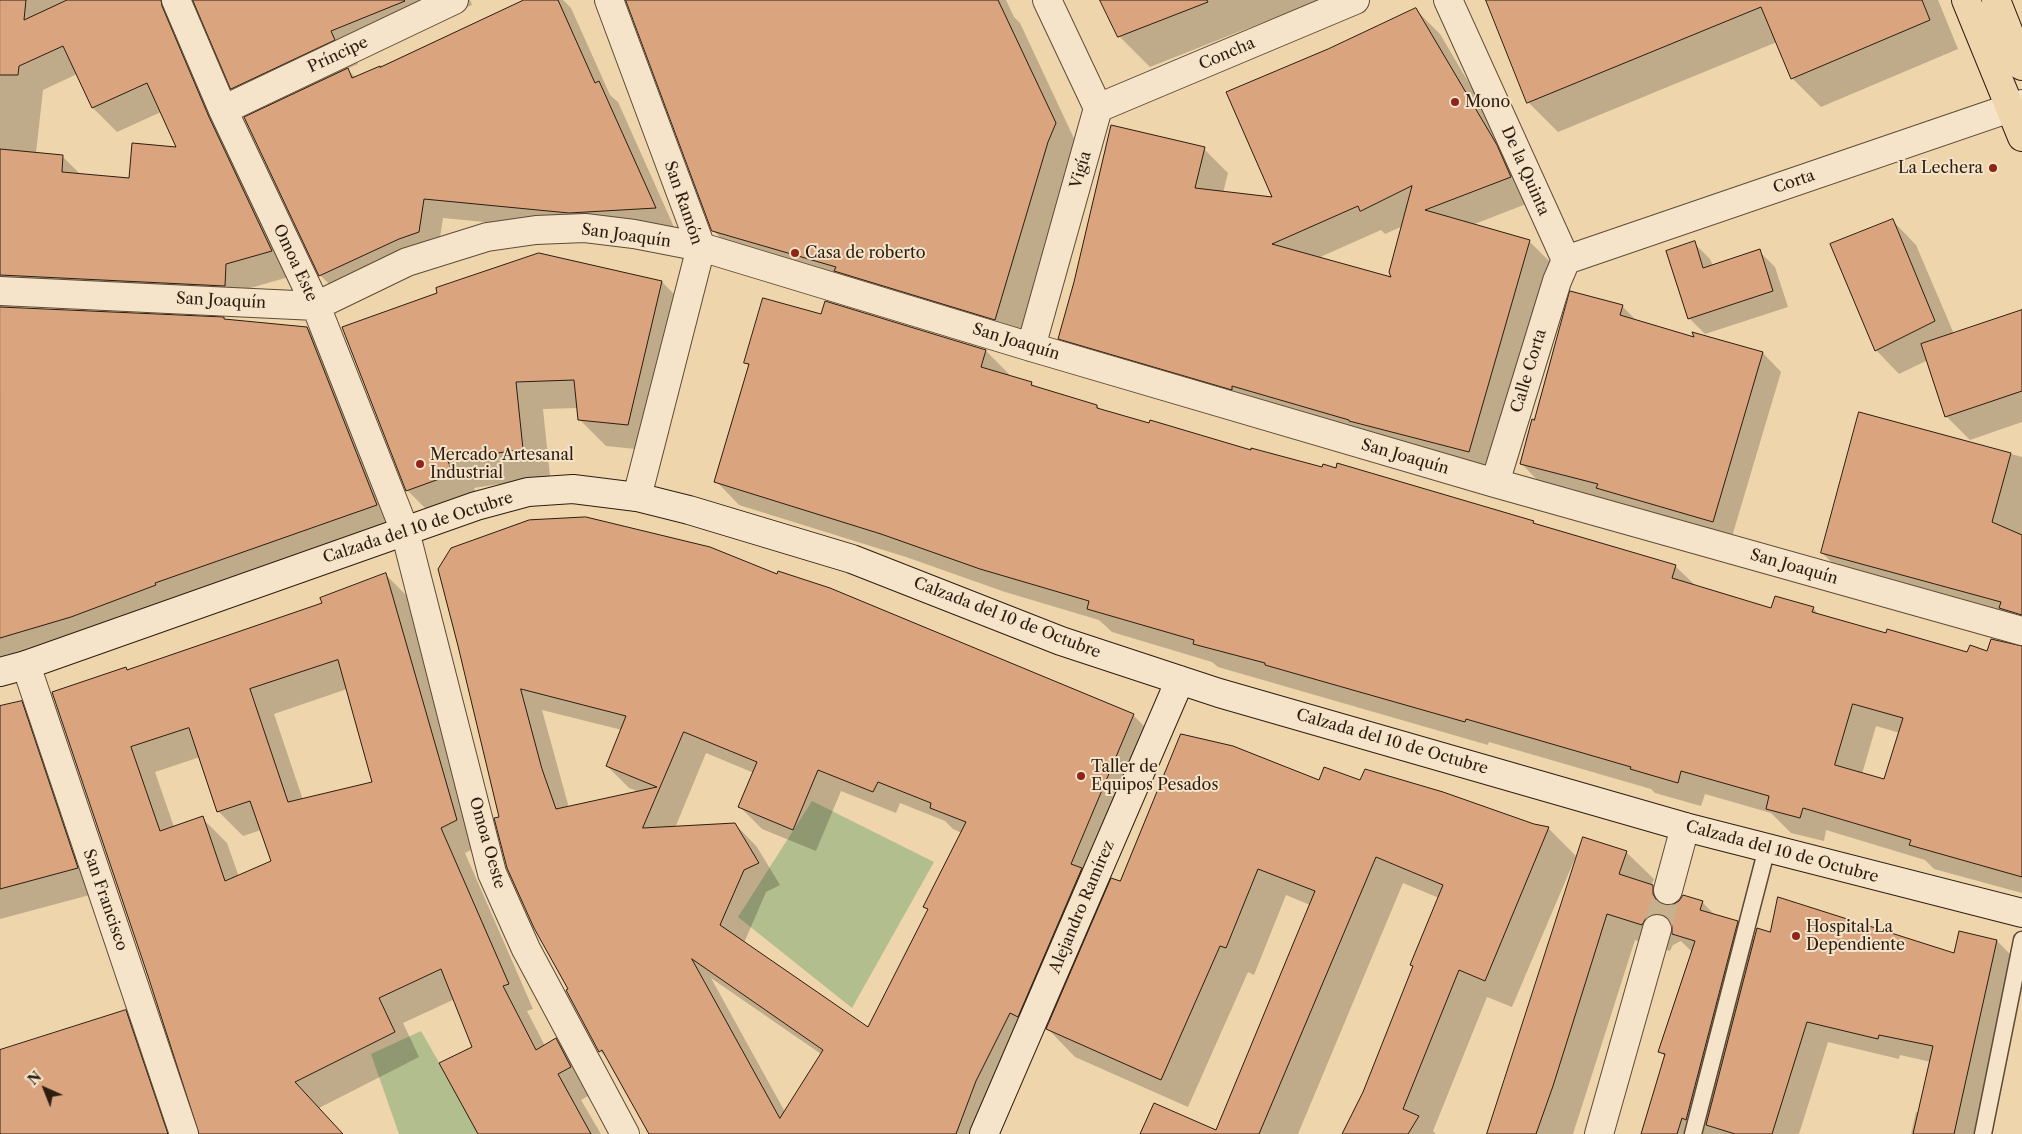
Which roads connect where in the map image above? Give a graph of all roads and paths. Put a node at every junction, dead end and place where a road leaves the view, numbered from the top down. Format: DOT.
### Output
graph roads {
  1 [pos="176,0"];
  2 [pos="454,0"];
  3 [pos="609,0"];
  4 [pos="1047,0"];
  5 [pos="1355,0"];
  6 [pos="1448,0"];
  7 [pos="1966,0"];
  8 [pos="1996,0"];
  9 [pos="2022,66"];
  10 [pos="2016,106"];
  11 [pos="1098,108"];
  12 [pos="223,110"];
  13 [pos="2022,137"];
  14 [pos="701,247"];
  15 [pos="1566,260"];
  16 [pos="0,291"];
  17 [pos="316,306"];
  18 [pos="1031,347"];
  19 [pos="1495,483"];
  20 [pos="637,497"];
  21 [pos="405,531"];
  22 [pos="2022,631"];
  23 [pos="26,665"];
  24 [pos="0,672"];
  25 [pos="1180,680"];
  26 [pos="1686,827"];
  27 [pos="1767,848"];
  28 [pos="1668,890"];
  29 [pos="2022,912"];
  30 [pos="1657,929"];
  31 [pos="2022,940"];
  32 [pos="184,1134"];
  33 [pos="625,1134"];
  34 [pos="984,1134"];
  35 [pos="1599,1134"];
  36 [pos="1693,1134"];
  37 [pos="1983,1134"];
  1 -- 12 [label="street, Omoa Este"];
  2 -- 12 [label="street, Príncipe"];
  3 -- 14 [label="street, San Ramón"];
  4 -- 11 [label="street"];
  5 -- 11 [label="street, Concha"];
  6 -- 15 [label="street, De la Quinta"];
  7 -- 10 [label="main road"];
  8 -- 9 [label="main road"];
  10 -- 13 [label="main road"];
  10 -- 15 [label="street, Corta"];
  11 -- 18 [label="street, Vigía"];
  12 -- 17 [label="street, Omoa Este"];
  14 -- 17 [label="street, San Joaquín"];
  14 -- 18 [label="street, San Joaquín"];
  14 -- 20 [label="street, San Ramón"];
  15 -- 19 [label="street, Calle Corta"];
  16 -- 17 [label="street, San Joaquín"];
  17 -- 21 [label="street, Omoa Este"];
  18 -- 19 [label="street, San Joaquín"];
  19 -- 22 [label="street, San Joaquín"];
  20 -- 21 [label="street, Calzada del 10 de Octubre"];
  20 -- 25 [label="street, Calzada del 10 de Octubre"];
  21 -- 23 [label="street, Calzada del 10 de Octubre"];
  21 -- 33 [label="street, Omoa Oeste"];
  23 -- 24 [label="street, Calzada del 10 de Octubre"];
  23 -- 32 [label="street, San Francisco"];
  25 -- 26 [label="street, Calzada del 10 de Octubre"];
  25 -- 34 [label="street, Alejandro Ramírez"];
  26 -- 27 [label="street, Calzada del 10 de Octubre"];
  26 -- 28 [label="street"];
  27 -- 29 [label="street, Calzada del 10 de Octubre"];
  27 -- 36 [label="lane"];
  30 -- 35 [label="street"];
  31 -- 37 [label="lane"];
}
